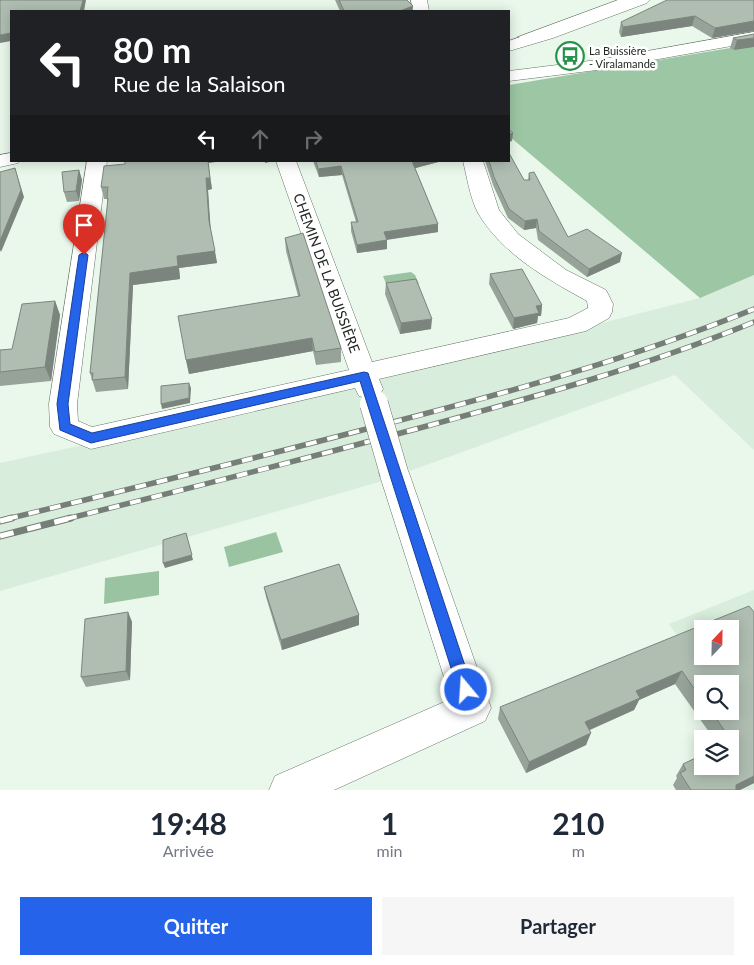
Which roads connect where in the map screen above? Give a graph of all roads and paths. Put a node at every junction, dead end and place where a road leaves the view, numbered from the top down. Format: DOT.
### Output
graph roads {
  1 [pos="611,0"];
  2 [pos="625,0"];
  3 [pos="642,0"];
  4 [pos="754,29"];
  5 [pos="754,37"];
  6 [pos="513,41"];
  7 [pos="545,70"];
  8 [pos="510,76"];
  9 [pos="97,162"];
  10 [pos="286,162"];
  11 [pos="473,162"];
  12 [pos="363,374"];
  13 [pos="288,790"];
  1 -- 6 [label="street"];
  2 -- 6 [label="lane"];
  3 -- 6 [label="street"];
  4 -- 7 [label="street"];
  5 -- 7 [label="street"];
  7 -- 8 [label="street"];
  9 -- 12 [label="street"];
  10 -- 12 [label="street, CHEMIN DE LA BUISSIÈRE"];
  11 -- 12 [label="street"];
  12 -- 13 [label="street, CHEMIN DE LA BUISSIÈRE, bridge"];
}
